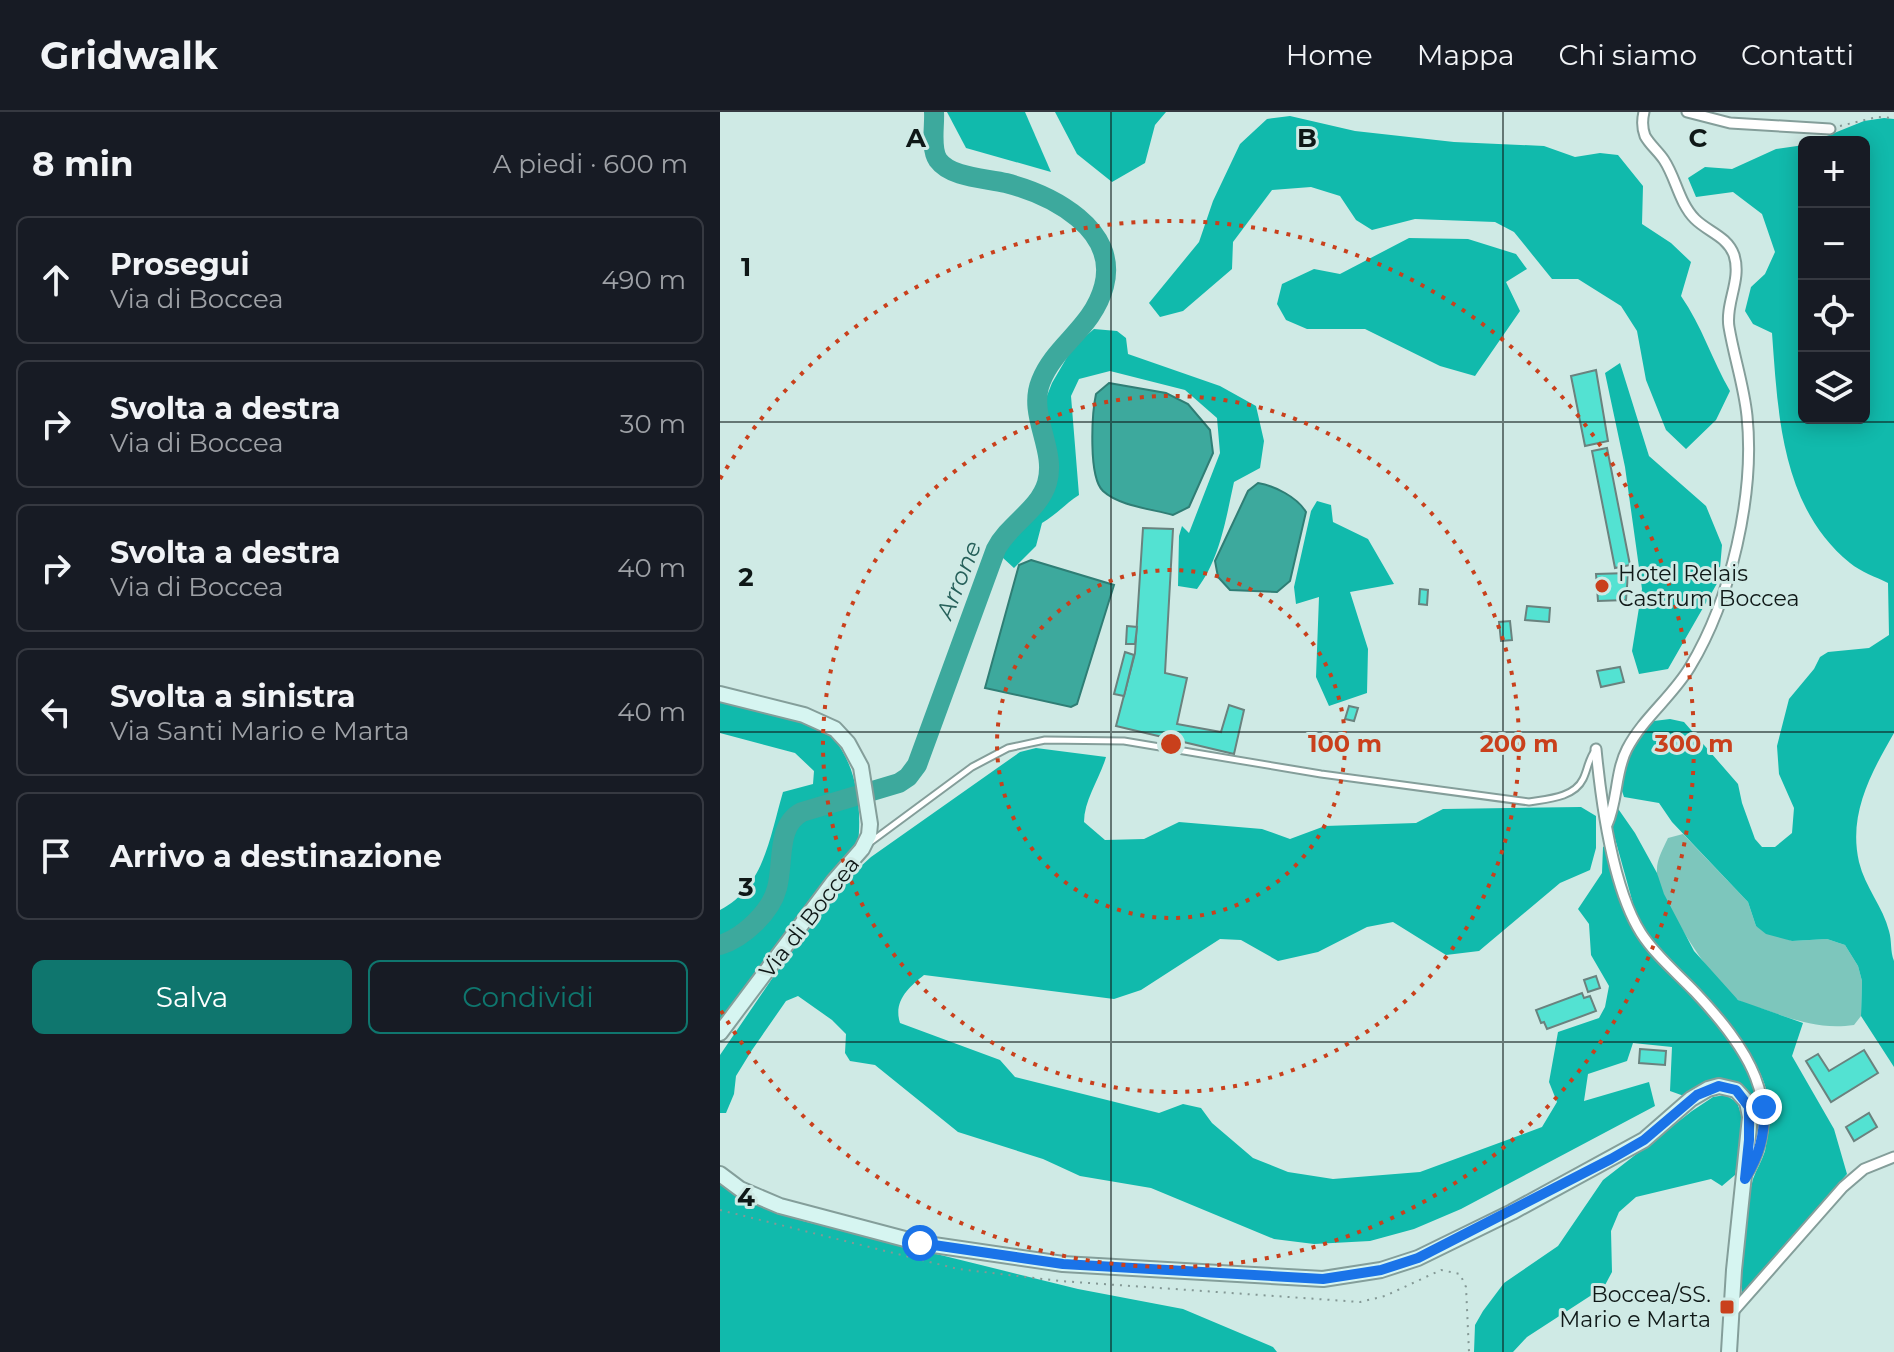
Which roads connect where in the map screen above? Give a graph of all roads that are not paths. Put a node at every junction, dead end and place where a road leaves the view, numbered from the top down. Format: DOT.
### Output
graph roads {
  1 [pos="1644,112"];
  2 [pos="1687,112"];
  3 [pos="1830,129"];
  4 [pos="720,694"];
  5 [pos="1596,749"];
  6 [pos="1607,825"];
  7 [pos="862,849"];
  8 [pos="720,1033"];
  9 [pos="1894,1157"];
  10 [pos="720,1174"];
  11 [pos="1745,1179"];
  12 [pos="1732,1313"];
  13 [pos="1729,1352"];
  1 -- 6 [label="street"];
  2 -- 3 [label="street"];
  4 -- 7 [label="street, Via di Boccea"];
  5 -- 6 [label="street"];
  5 -- 7 [label="lane"];
  6 -- 11 [label="street"];
  7 -- 8 [label="street, Via di Boccea"];
  9 -- 12 [label="street"];
  10 -- 11 [label="street"];
  11 -- 12 [label="street"];
  12 -- 13 [label="street"];
}
